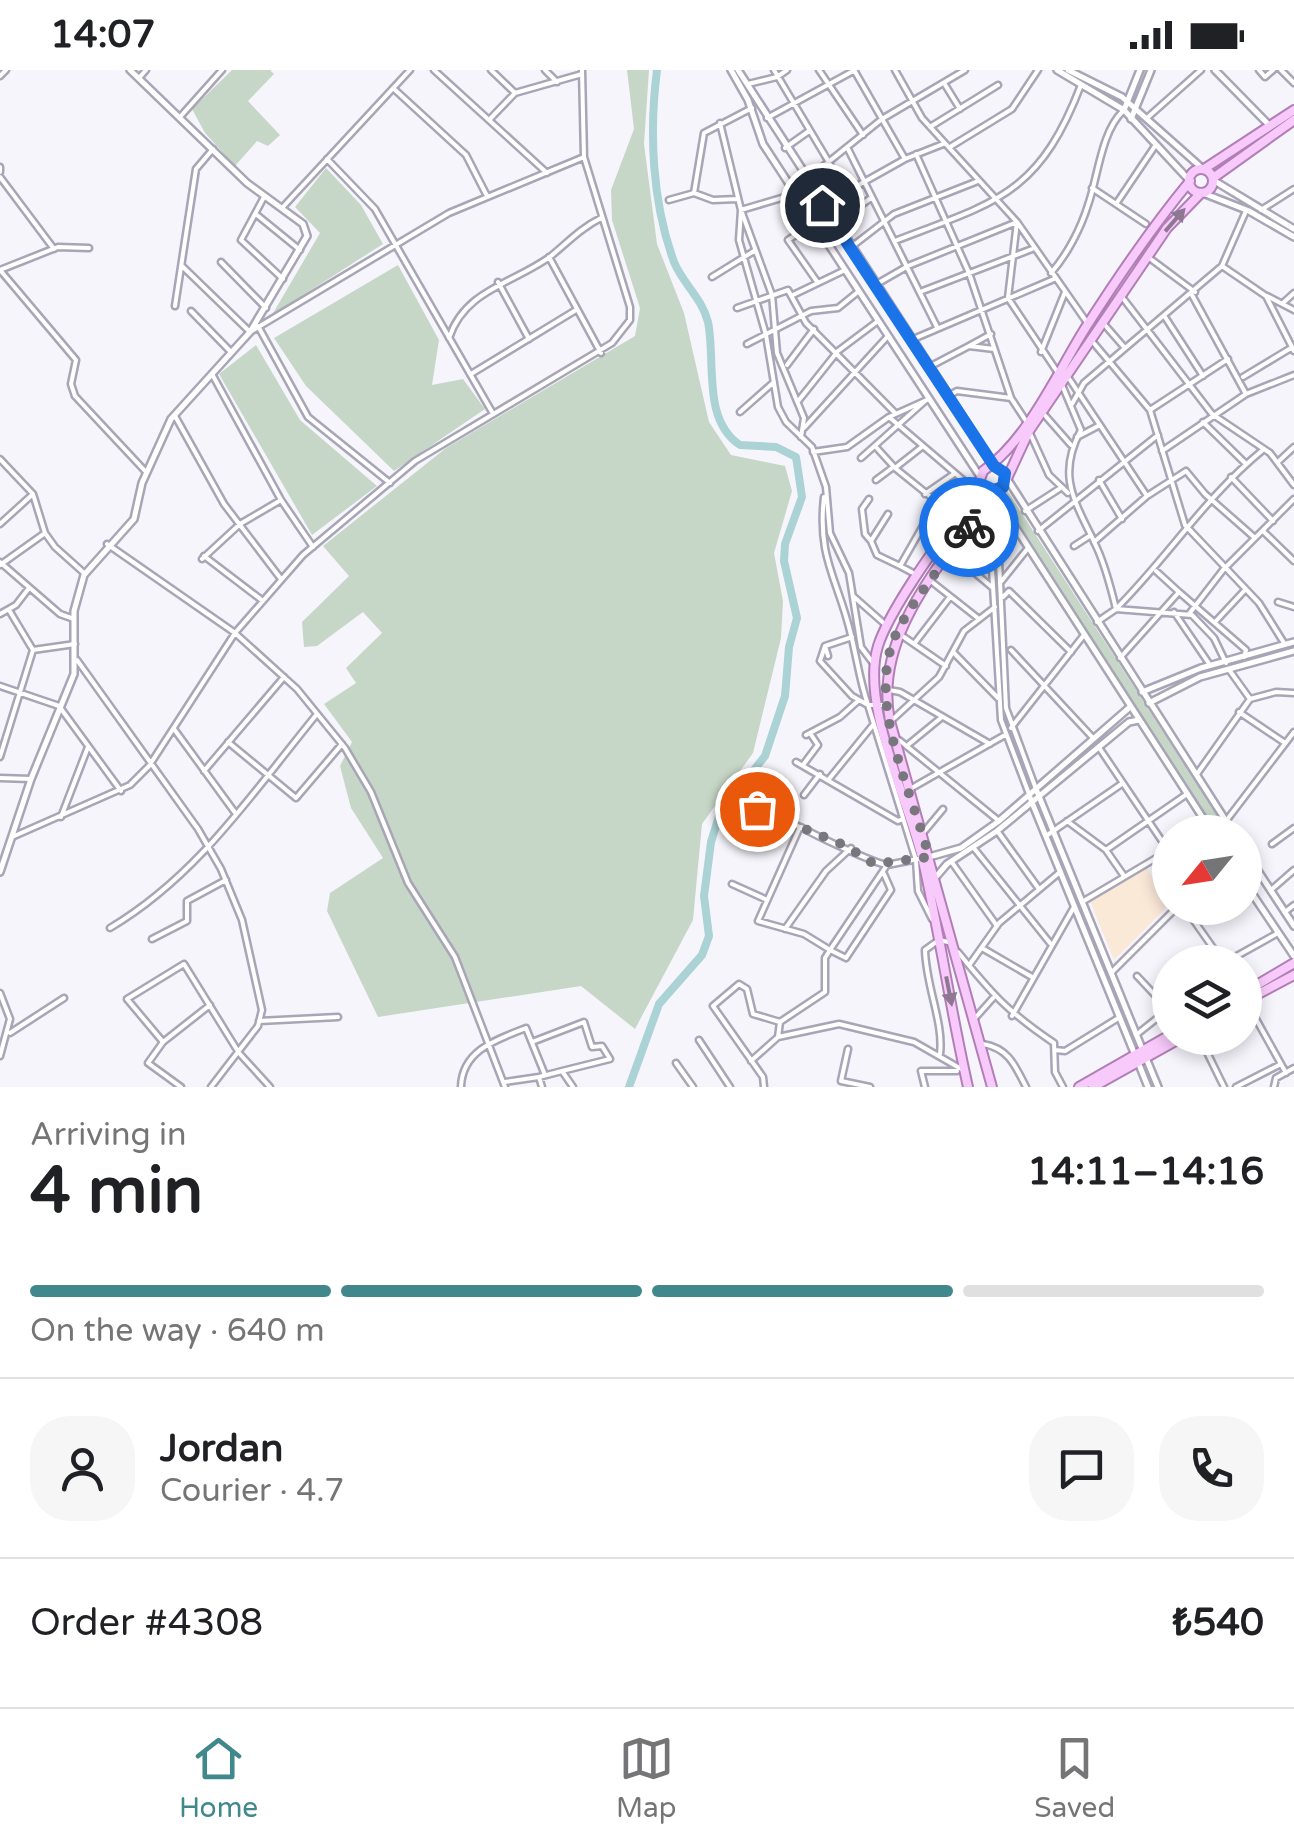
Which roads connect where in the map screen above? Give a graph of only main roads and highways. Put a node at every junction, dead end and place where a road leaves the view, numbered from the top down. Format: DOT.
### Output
graph roads {
  1 [pos="1294,110"];
  2 [pos="1294,120"];
  3 [pos="1203,169"];
  4 [pos="1213,179"];
  5 [pos="1190,181"];
  6 [pos="1202,193"];
  7 [pos="1063,378"];
  8 [pos="1028,426"];
  9 [pos="994,466"];
  10 [pos="1006,476"];
  11 [pos="980,478"];
  12 [pos="992,491"];
  13 [pos="878,705"];
  14 [pos="886,718"];
  15 [pos="923,858"];
  16 [pos="1294,959"];
  17 [pos="1294,976"];
  18 [pos="1262,981"];
  19 [pos="1262,992"];
  20 [pos="1152,1048"];
  21 [pos="1152,1051"];
  22 [pos="1141,1056"];
  23 [pos="1105,1084"];
  24 [pos="968,1087"];
  25 [pos="992,1087"];
  26 [pos="1079,1087"];
  27 [pos="1093,1087"];
  1 -- 3 [label="main road"];
  2 -- 4 [label="main road"];
  3 -- 4 [label="main road"];
  3 -- 5 [label="main road"];
  4 -- 6 [label="main road"];
  5 -- 6 [label="main road"];
  5 -- 7 [label="main road"];
  7 -- 6 [label="main road, one-way"];
  7 -- 8 [label="main road"];
  7 -- 8 [label="main road"];
  8 -- 9 [label="main road"];
  8 -- 10 [label="main road"];
  9 -- 10 [label="main road"];
  9 -- 11 [label="main road"];
  10 -- 12 [label="main road"];
  11 -- 12 [label="main road"];
  11 -- 13 [label="main road"];
  12 -- 13 [label="main road"];
  13 -- 14 [label="main road"];
  14 -- 15 [label="main road"];
  14 -- 15 [label="main road"];
  15 -- 24 [label="main road, one-way"];
  15 -- 25 [label="main road"];
  16 -- 18 [label="main road"];
  17 -- 19 [label="main road"];
  20 -- 22 [label="main road"];
  21 -- 22 [label="main road"];
  22 -- 23 [label="main road"];
  22 -- 26 [label="main road"];
  23 -- 27 [label="main road"];
}
